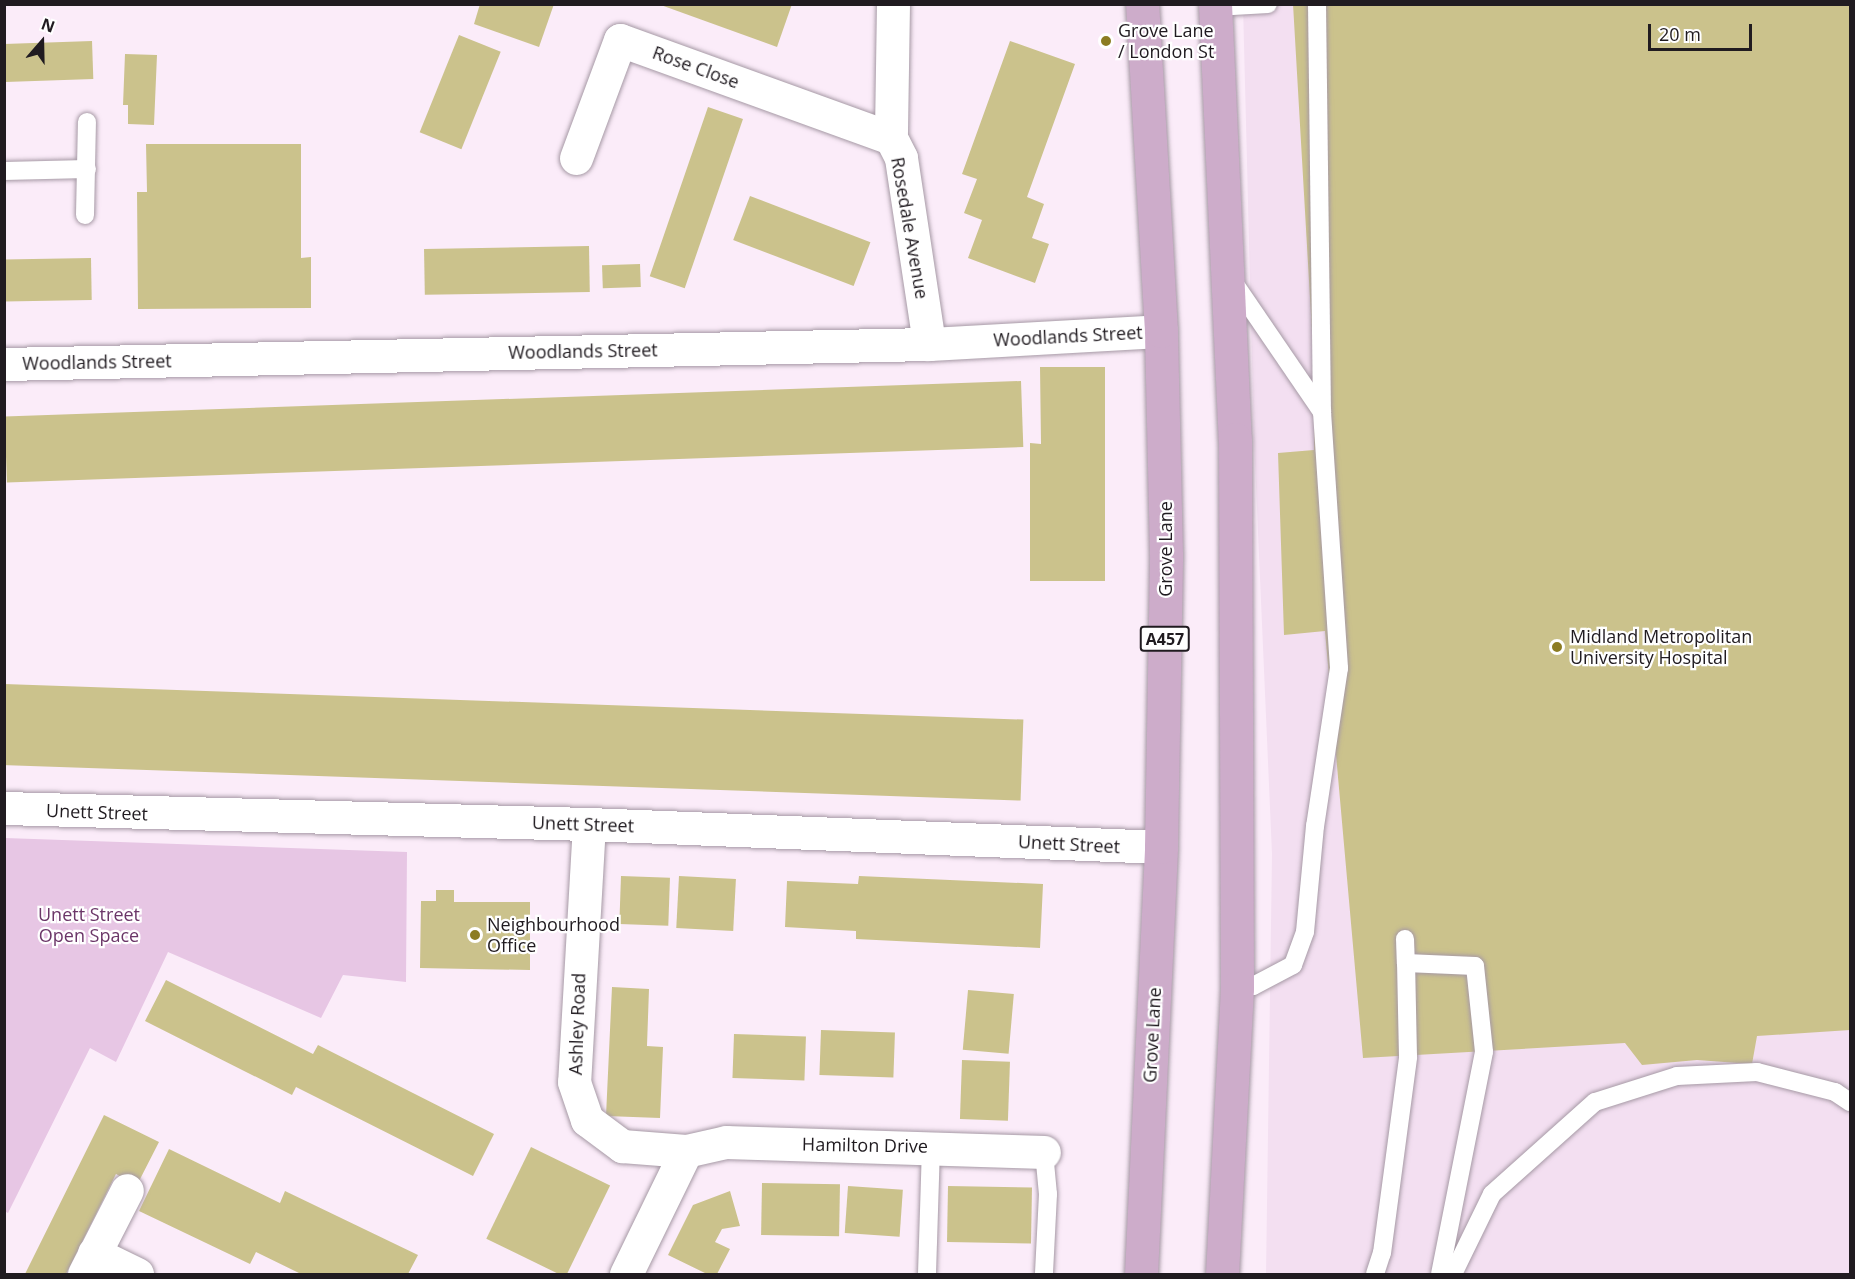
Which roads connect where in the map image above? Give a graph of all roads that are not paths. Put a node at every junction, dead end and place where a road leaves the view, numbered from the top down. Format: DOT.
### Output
graph roads {
  1 [pos="893,4"];
  2 [pos="1142,4"];
  3 [pos="1268,4"];
  4 [pos="1317,4"];
  5 [pos="1215,6"];
  6 [pos="87,122"];
  7 [pos="891,138"];
  8 [pos="576,158"];
  9 [pos="87,169"];
  10 [pos="4,171"];
  11 [pos="85,215"];
  12 [pos="1231,279"];
  13 [pos="1161,331"];
  14 [pos="929,344"];
  15 [pos="4,364"];
  16 [pos="1322,412"];
  17 [pos="4,808"];
  18 [pos="589,824"];
  19 [pos="1161,847"];
  20 [pos="1406,939"];
  21 [pos="1406,963"];
  22 [pos="1236,988"];
  23 [pos="1851,1102"];
  24 [pos="931,1146"];
  25 [pos="686,1151"];
  26 [pos="1044,1152"];
  27 [pos="127,1190"];
  28 [pos="89,1264"];
  29 [pos="137,1275"];
  30 [pos="626,1275"];
  31 [pos="927,1275"];
  32 [pos="1044,1275"];
  33 [pos="1141,1275"];
  34 [pos="1222,1275"];
  35 [pos="1375,1275"];
  36 [pos="1440,1275"];
  37 [pos="1453,1275"];
  1 -- 7 [label="street, Rosedale Avenue"];
  2 -- 13 [label="main road, Grove Lane / A457"];
  3 -- 5 [label="lane"];
  4 -- 16 [label="lane"];
  5 -- 12 [label="main road"];
  6 -- 9 [label="lane"];
  7 -- 8 [label="street, Rose Close"];
  7 -- 14 [label="street, Rosedale Avenue"];
  9 -- 10 [label="lane"];
  9 -- 11 [label="lane"];
  12 -- 16 [label="lane"];
  12 -- 22 [label="main road"];
  13 -- 14 [label="street, Woodlands Street"];
  13 -- 19 [label="main road, Grove Lane / A457"];
  14 -- 15 [label="street, Woodlands Street"];
  16 -- 22 [label="lane"];
  17 -- 18 [label="street, Unett Street"];
  18 -- 19 [label="street, Unett Street"];
  18 -- 25 [label="street, Ashley Road"];
  19 -- 33 [label="main road, Grove Lane / A457"];
  20 -- 21 [label="lane"];
  21 -- 35 [label="lane"];
  21 -- 36 [label="lane"];
  22 -- 34 [label="main road"];
  23 -- 37 [label="lane"];
  24 -- 25 [label="street, Hamilton Drive"];
  24 -- 26 [label="street, Hamilton Drive"];
  24 -- 31 [label="lane"];
  25 -- 30 [label="street"];
  26 -- 32 [label="lane"];
  27 -- 28 [label="street"];
  28 -- 29 [label="street"];
}
